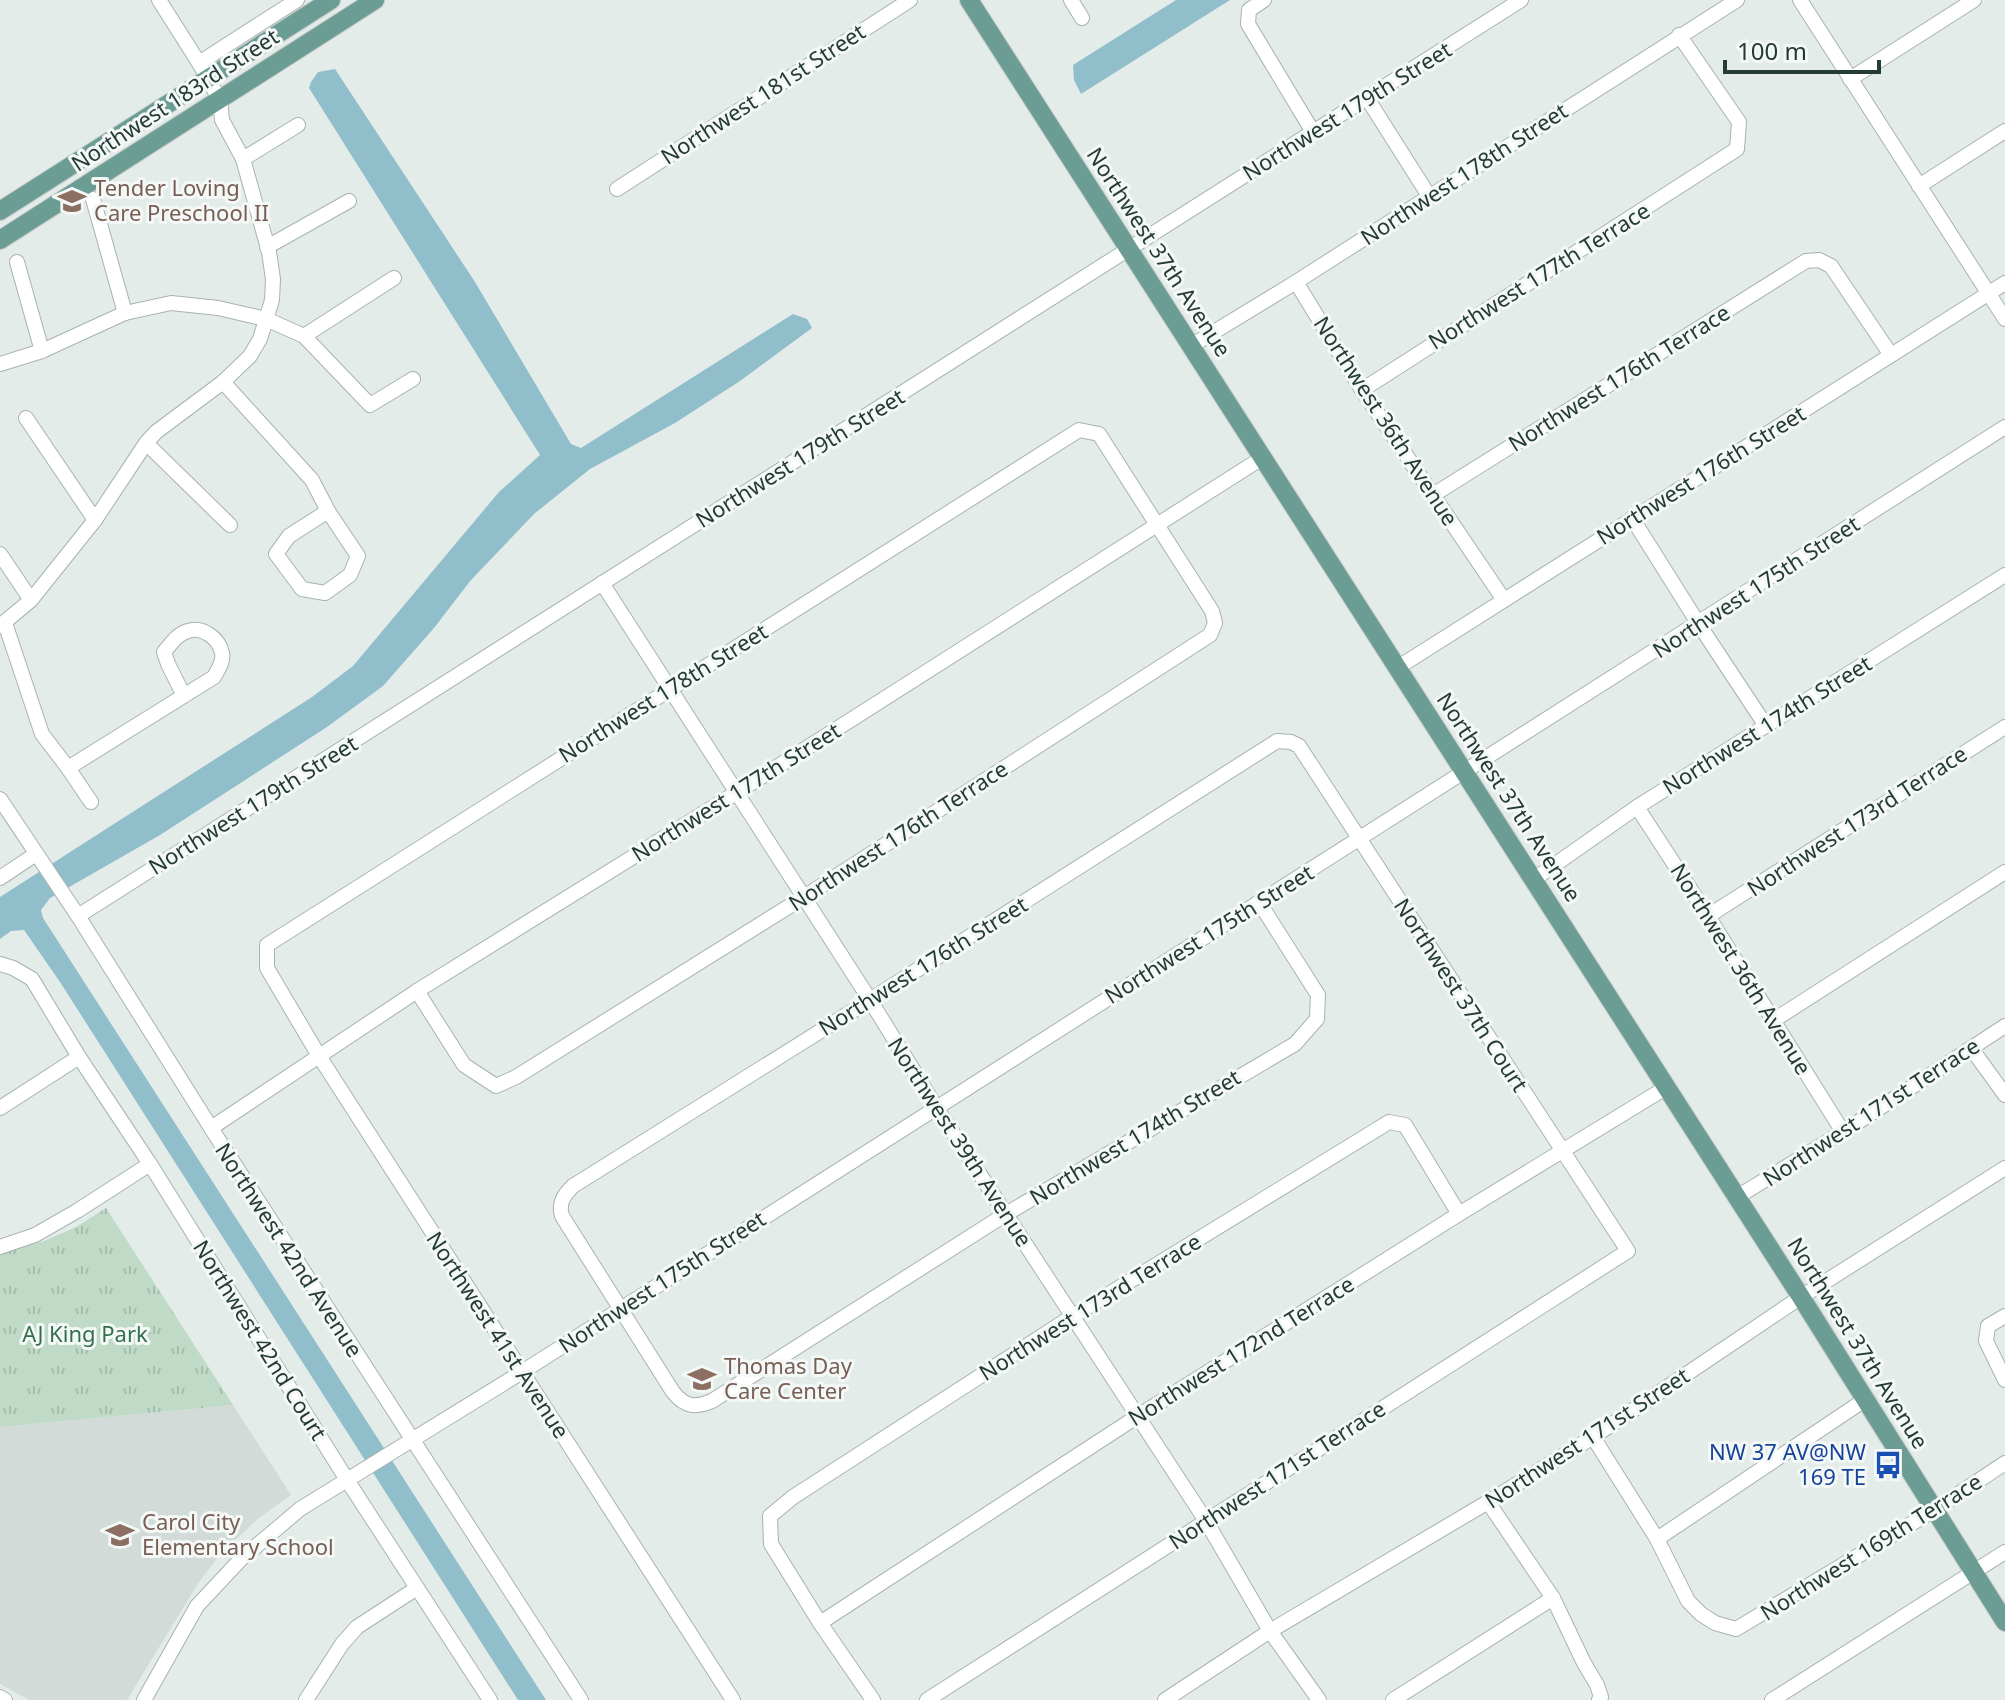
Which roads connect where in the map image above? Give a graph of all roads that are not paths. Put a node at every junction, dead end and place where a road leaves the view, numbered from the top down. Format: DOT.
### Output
graph roads {
  1 [pos="159,0"];
  2 [pos="297,0"];
  3 [pos="331,0"];
  4 [pos="375,0"];
  5 [pos="910,0"];
  6 [pos="969,0"];
  7 [pos="1071,0"];
  8 [pos="1264,0"];
  9 [pos="1521,0"];
  10 [pos="1737,0"];
  11 [pos="1800,0"];
  12 [pos="1974,0"];
  13 [pos="1082,18"];
  14 [pos="1679,35"];
  15 [pos="203,71"];
  16 [pos="1850,79"];
  17 [pos="1367,98"];
  18 [pos="220,100"];
  19 [pos="298,125"];
  20 [pos="2005,131"];
  21 [pos="1313,132"];
  22 [pos="243,159"];
  23 [pos="1919,186"];
  24 [pos="617,189"];
  25 [pos="1429,196"];
  26 [pos="93,199"];
  27 [pos="349,201"];
  28 [pos="0,211"];
  29 [pos="0,240"];
  30 [pos="267,247"];
  31 [pos="1129,249"];
  32 [pos="17,262"];
  33 [pos="394,278"];
  34 [pos="1296,282"];
  35 [pos="2005,283"];
  36 [pos="1989,294"];
  37 [pos="125,313"];
  38 [pos="266,319"];
  39 [pos="2005,319"];
  40 [pos="304,336"];
  41 [pos="1191,346"];
  42 [pos="42,351"];
  43 [pos="1891,355"];
  44 [pos="0,364"];
  45 [pos="413,379"];
  46 [pos="223,382"];
  47 [pos="1362,390"];
  48 [pos="26,418"];
  49 [pos="2005,427"];
  50 [pos="146,443"];
  51 [pos="1262,458"];
  52 [pos="1433,495"];
  53 [pos="328,511"];
  54 [pos="1632,518"];
  55 [pos="95,520"];
  56 [pos="1157,524"];
  57 [pos="230,525"];
  58 [pos="0,554"];
  59 [pos="2005,575"];
  60 [pos="602,583"];
  61 [pos="31,600"];
  62 [pos="1504,600"];
  63 [pos="1698,623"];
  64 [pos="2,624"];
  65 [pos="1397,668"];
  66 [pos="670,688"];
  67 [pos="184,696"];
  68 [pos="1766,726"];
  69 [pos="2005,727"];
  70 [pos="1291,742"];
  71 [pos="68,768"];
  72 [pos="1464,772"];
  73 [pos="736,793"];
  74 [pos="0,799"];
  75 [pos="91,802"];
  76 [pos="1637,807"];
  77 [pos="1360,838"];
  78 [pos="41,860"];
  79 [pos="2005,872"];
  80 [pos="0,878"];
  81 [pos="1533,880"];
  82 [pos="804,897"];
  83 [pos="1259,902"];
  84 [pos="78,916"];
  85 [pos="1708,916"];
  86 [pos="0,964"];
  87 [pos="267,968"];
  88 [pos="417,991"];
  89 [pos="870,1000"];
  90 [pos="1774,1020"];
  91 [pos="2005,1026"];
  92 [pos="1971,1048"];
  93 [pos="319,1056"];
  94 [pos="79,1057"];
  95 [pos="1667,1087"];
  96 [pos="2005,1095"];
  97 [pos="936,1107"];
  98 [pos="0,1108"];
  99 [pos="211,1128"];
  100 [pos="1843,1132"];
  101 [pos="1563,1152"];
  102 [pos="150,1164"];
  103 [pos="2005,1168"];
  104 [pos="1737,1197"];
  105 [pos="1006,1214"];
  106 [pos="1459,1214"];
  107 [pos="0,1247"];
  108 [pos="1628,1251"];
  109 [pos="1801,1297"];
  110 [pos="619,1309"];
  111 [pos="1073,1316"];
  112 [pos="2005,1316"];
  113 [pos="522,1372"];
  114 [pos="2005,1380"];
  115 [pos="1866,1399"];
  116 [pos="1138,1416"];
  117 [pos="1593,1437"];
  118 [pos="412,1440"];
  119 [pos="2005,1463"];
  120 [pos="353,1477"];
  121 [pos="1488,1502"];
  122 [pos="1936,1509"];
  123 [pos="1206,1521"];
  124 [pos="1657,1539"];
  125 [pos="2005,1552"];
  126 [pos="1974,1570"];
  127 [pos="417,1588"];
  128 [pos="1553,1598"];
  129 [pos="2005,1622"];
  130 [pos="820,1623"];
  131 [pos="1270,1631"];
  132 [pos="144,1700"];
  133 [pos="306,1700"];
  134 [pos="490,1700"];
  135 [pos="581,1700"];
  136 [pos="733,1700"];
  137 [pos="873,1700"];
  138 [pos="927,1700"];
  139 [pos="1165,1700"];
  140 [pos="1319,1700"];
  141 [pos="1393,1700"];
  142 [pos="1599,1700"];
  143 [pos="1772,1700"];
  1 -- 15 [label="street"];
  2 -- 15 [label="street"];
  3 -- 15 [label="main road, Northwest 183rd Street"];
  4 -- 18 [label="main road, Northwest 183rd Street"];
  5 -- 24 [label="street, Northwest 181st Street"];
  6 -- 31 [label="main road, Northwest 37th Avenue"];
  7 -- 13 [label="street"];
  8 -- 21 [label="street"];
  9 -- 17 [label="street, Northwest 179th Street"];
  10 -- 14 [label="street, Northwest 178th Street"];
  11 -- 16 [label="street"];
  12 -- 16 [label="street"];
  14 -- 25 [label="street, Northwest 178th Street"];
  14 -- 47 [label="street, Northwest 177th Terrace"];
  15 -- 18 [label="street"];
  15 -- 28 [label="main road, Northwest 183rd Street"];
  16 -- 23 [label="street"];
  17 -- 21 [label="street, Northwest 179th Street"];
  17 -- 25 [label="street"];
  18 -- 22 [label="street"];
  18 -- 29 [label="main road, Northwest 183rd Street"];
  19 -- 22 [label="street"];
  20 -- 23 [label="street"];
  21 -- 31 [label="street, Northwest 179th Street"];
  22 -- 30 [label="street"];
  23 -- 36 [label="street"];
  25 -- 34 [label="street, Northwest 178th Street"];
  26 -- 37 [label="street"];
  27 -- 30 [label="street"];
  30 -- 38 [label="street"];
  31 -- 41 [label="main road, Northwest 37th Avenue"];
  31 -- 60 [label="street, Northwest 179th Street"];
  32 -- 42 [label="street"];
  33 -- 40 [label="street"];
  34 -- 41 [label="street, Northwest 178th Street"];
  34 -- 47 [label="street, Northwest 36th Avenue"];
  35 -- 36 [label="street, Northwest 176th Street"];
  36 -- 39 [label="street"];
  36 -- 43 [label="street, Northwest 176th Street"];
  37 -- 38 [label="street"];
  37 -- 42 [label="street"];
  38 -- 40 [label="street"];
  38 -- 46 [label="street"];
  40 -- 45 [label="street"];
  41 -- 51 [label="main road, Northwest 37th Avenue"];
  42 -- 44 [label="street"];
  43 -- 52 [label="street, Northwest 176th Terrace"];
  43 -- 54 [label="street, Northwest 176th Street"];
  46 -- 50 [label="street"];
  46 -- 53 [label="street"];
  47 -- 52 [label="street, Northwest 36th Avenue"];
  48 -- 55 [label="street"];
  49 -- 63 [label="street, Northwest 175th Street"];
  50 -- 55 [label="street"];
  50 -- 57 [label="street"];
  51 -- 56 [label="street, Northwest 177th Street"];
  51 -- 65 [label="main road, Northwest 37th Avenue"];
  52 -- 62 [label="street, Northwest 36th Avenue"];
  53 -- 53 [label="street"];
  54 -- 62 [label="street, Northwest 176th Street"];
  54 -- 63 [label="street"];
  55 -- 61 [label="street"];
  56 -- 66 [label="street, Northwest 178th Street"];
  56 -- 73 [label="street, Northwest 177th Street"];
  56 -- 82 [label="street, Northwest 176th Terrace"];
  58 -- 61 [label="street"];
  59 -- 68 [label="street, Northwest 174th Street"];
  60 -- 66 [label="street, Northwest 39th Avenue"];
  60 -- 84 [label="street, Northwest 179th Street"];
  61 -- 64 [label="street"];
  62 -- 65 [label="street, Northwest 176th Street"];
  63 -- 68 [label="street"];
  63 -- 72 [label="street, Northwest 175th Street"];
  64 -- 71 [label="street"];
  65 -- 72 [label="main road, Northwest 37th Avenue"];
  66 -- 73 [label="street, Northwest 39th Avenue"];
  66 -- 87 [label="street, Northwest 178th Street"];
  67 -- 67 [label="street"];
  67 -- 71 [label="street"];
  68 -- 76 [label="street, Northwest 174th Street"];
  69 -- 85 [label="street, Northwest 173rd Terrace"];
  70 -- 77 [label="street, Northwest 37th Court"];
  70 -- 89 [label="street, Northwest 176th Street"];
  71 -- 75 [label="street"];
  72 -- 77 [label="street, Northwest 175th Street"];
  72 -- 81 [label="main road, Northwest 37th Avenue"];
  73 -- 82 [label="street, Northwest 39th Avenue"];
  73 -- 88 [label="street, Northwest 177th Street"];
  74 -- 78 [label="street, Northwest 42nd Avenue"];
  76 -- 81 [label="street, Northwest 174th Street"];
  76 -- 85 [label="street, Northwest 36th Avenue"];
  77 -- 83 [label="street, Northwest 175th Street"];
  77 -- 101 [label="street, Northwest 37th Court"];
  78 -- 80 [label="street"];
  78 -- 84 [label="street, Northwest 42nd Avenue"];
  79 -- 90 [label="street"];
  81 -- 95 [label="main road, Northwest 37th Avenue"];
  82 -- 88 [label="street, Northwest 176th Terrace"];
  82 -- 89 [label="street, Northwest 39th Avenue"];
  83 -- 97 [label="street, Northwest 175th Street"];
  83 -- 105 [label="street, Northwest 174th Street"];
  84 -- 99 [label="street, Northwest 42nd Avenue"];
  85 -- 90 [label="street, Northwest 36th Avenue"];
  86 -- 94 [label="street, Northwest 42nd Court"];
  87 -- 93 [label="street, Northwest 41st Avenue"];
  88 -- 93 [label="street, Northwest 177th Street"];
  89 -- 97 [label="street, Northwest 39th Avenue"];
  89 -- 110 [label="street, Northwest 176th Street"];
  90 -- 100 [label="street, Northwest 36th Avenue"];
  91 -- 92 [label="street, Northwest 171st Terrace"];
  92 -- 96 [label="street"];
  92 -- 100 [label="street, Northwest 171st Terrace"];
  93 -- 99 [label="street, Northwest 177th Street"];
  93 -- 113 [label="street, Northwest 41st Avenue"];
  94 -- 98 [label="street"];
  94 -- 102 [label="street, Northwest 42nd Court"];
  95 -- 101 [label="street, Northwest 172nd Terrace"];
  95 -- 104 [label="main road, Northwest 37th Avenue"];
  97 -- 105 [label="street, Northwest 39th Avenue"];
  97 -- 110 [label="street, Northwest 175th Street"];
  99 -- 118 [label="street, Northwest 42nd Avenue"];
  100 -- 104 [label="street, Northwest 171st Terrace"];
  101 -- 106 [label="street, Northwest 172nd Terrace"];
  101 -- 108 [label="street, Northwest 37th Court"];
  102 -- 107 [label="street"];
  102 -- 120 [label="street, Northwest 42nd Court"];
  103 -- 109 [label="street, Northwest 171st Street"];
  104 -- 109 [label="main road, Northwest 37th Avenue"];
  105 -- 110 [label="street, Northwest 174th Street"];
  105 -- 111 [label="street, Northwest 39th Avenue"];
  106 -- 111 [label="street, Northwest 173rd Terrace"];
  106 -- 116 [label="street, Northwest 172nd Terrace"];
  108 -- 123 [label="street, Northwest 171st Terrace"];
  109 -- 115 [label="main road, Northwest 37th Avenue"];
  109 -- 117 [label="street, Northwest 171st Street"];
  110 -- 113 [label="street, Northwest 175th Street"];
  111 -- 116 [label="street, Northwest 39th Avenue"];
  111 -- 130 [label="street, Northwest 173rd Terrace"];
  112 -- 114 [label="street"];
  113 -- 118 [label="street, Northwest 175th Street"];
  113 -- 136 [label="street, Northwest 41st Avenue"];
  115 -- 122 [label="main road, Northwest 37th Avenue"];
  115 -- 124 [label="street"];
  116 -- 123 [label="street, Northwest 39th Avenue"];
  116 -- 130 [label="street, Northwest 172nd Terrace"];
  117 -- 121 [label="street, Northwest 171st Street"];
  117 -- 124 [label="street"];
  118 -- 120 [label="street, Northwest 175th Street"];
  118 -- 135 [label="street, Northwest 42nd Avenue"];
  119 -- 122 [label="street, Northwest 169th Terrace"];
  120 -- 127 [label="street, Northwest 42nd Court"];
  120 -- 132 [label="street, Northwest 175th Street"];
  121 -- 128 [label="street"];
  121 -- 131 [label="street, Northwest 171st Street"];
  122 -- 124 [label="street, Northwest 169th Terrace"];
  122 -- 126 [label="main road, Northwest 37th Avenue"];
  123 -- 131 [label="street, Northwest 39th Avenue"];
  123 -- 138 [label="street, Northwest 171st Terrace"];
  125 -- 126 [label="street"];
  126 -- 129 [label="main road, Northwest 37th Avenue"];
  126 -- 143 [label="street"];
  127 -- 133 [label="street"];
  127 -- 134 [label="street, Northwest 42nd Court"];
  128 -- 141 [label="street"];
  128 -- 142 [label="street"];
  130 -- 137 [label="street"];
  131 -- 139 [label="street, Northwest 171st Street"];
  131 -- 140 [label="street, Northwest 39th Avenue"];
}
